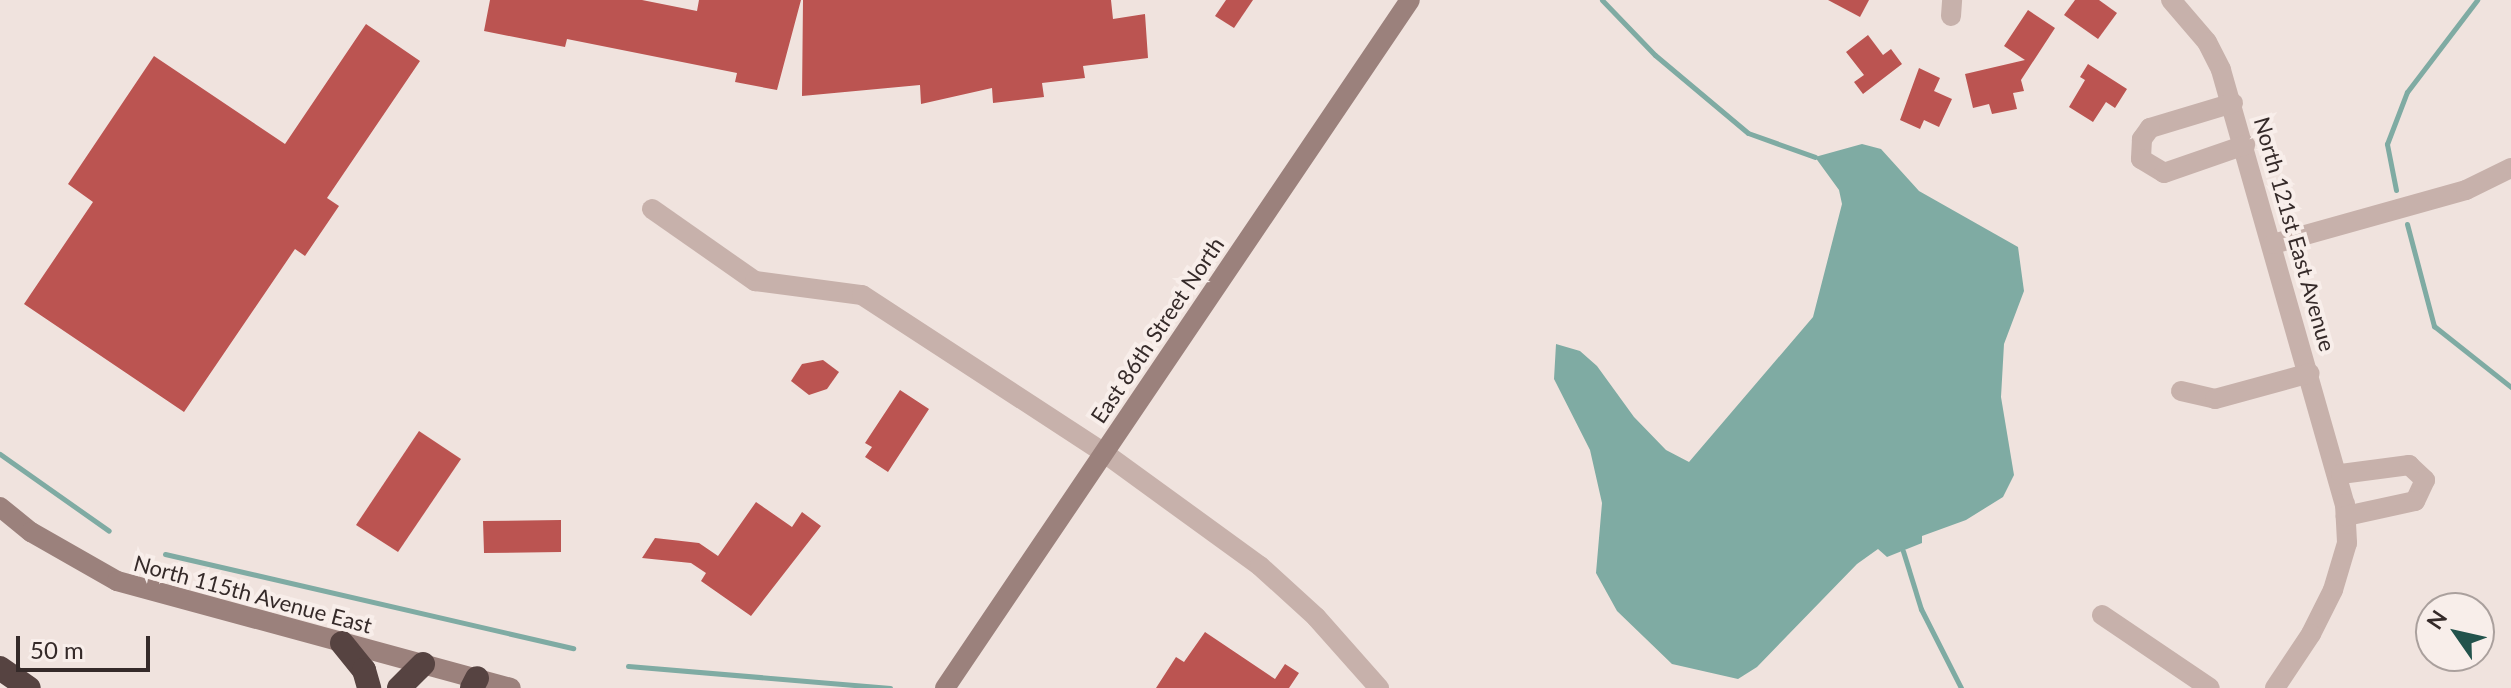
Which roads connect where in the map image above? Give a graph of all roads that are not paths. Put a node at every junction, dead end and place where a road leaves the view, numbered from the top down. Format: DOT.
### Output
graph roads {
  1 [pos="1410,0"];
  2 [pos="2171,0"];
  3 [pos="2233,103"];
  4 [pos="2245,145"];
  5 [pos="2509,175"];
  6 [pos="652,209"];
  7 [pos="2273,244"];
  8 [pos="2310,373"];
  9 [pos="2181,391"];
  10 [pos="1103,452"];
  11 [pos="2342,484"];
  12 [pos="0,507"];
  13 [pos="2346,516"];
  14 [pos="2102,615"];
  15 [pos="342,643"];
  16 [pos="423,664"];
  17 [pos="0,668"];
  18 [pos="474,683"];
  19 [pos="29,688"];
  20 [pos="369,688"];
  21 [pos="399,688"];
  22 [pos="511,688"];
  23 [pos="945,688"];
  24 [pos="1379,688"];
  25 [pos="2210,688"];
  26 [pos="2275,688"];
  1 -- 10 [label="main road, East 86th Street North"];
  2 -- 3 [label="street, North 121st East Avenue"];
  3 -- 4 [label="street, North 121st East Avenue"];
  3 -- 4 [label="street"];
  4 -- 7 [label="street, North 121st East Avenue"];
  5 -- 7 [label="street"];
  6 -- 10 [label="street"];
  7 -- 8 [label="street, North 121st East Avenue"];
  8 -- 9 [label="street"];
  8 -- 11 [label="street, North 121st East Avenue"];
  10 -- 23 [label="main road, East 86th Street North"];
  10 -- 24 [label="street"];
  11 -- 13 [label="street, North 121st East Avenue"];
  11 -- 13 [label="street"];
  12 -- 15 [label="main road, North 115th Avenue East"];
  13 -- 26 [label="street, North 121st East Avenue"];
  14 -- 25 [label="street"];
  15 -- 16 [label="main road, North 115th Avenue East"];
  15 -- 20 [label="highway"];
  16 -- 18 [label="main road, North 115th Avenue East"];
  16 -- 21 [label="highway"];
  17 -- 19 [label="highway"];
  18 -- 22 [label="main road, North 115th Avenue East"];
}
